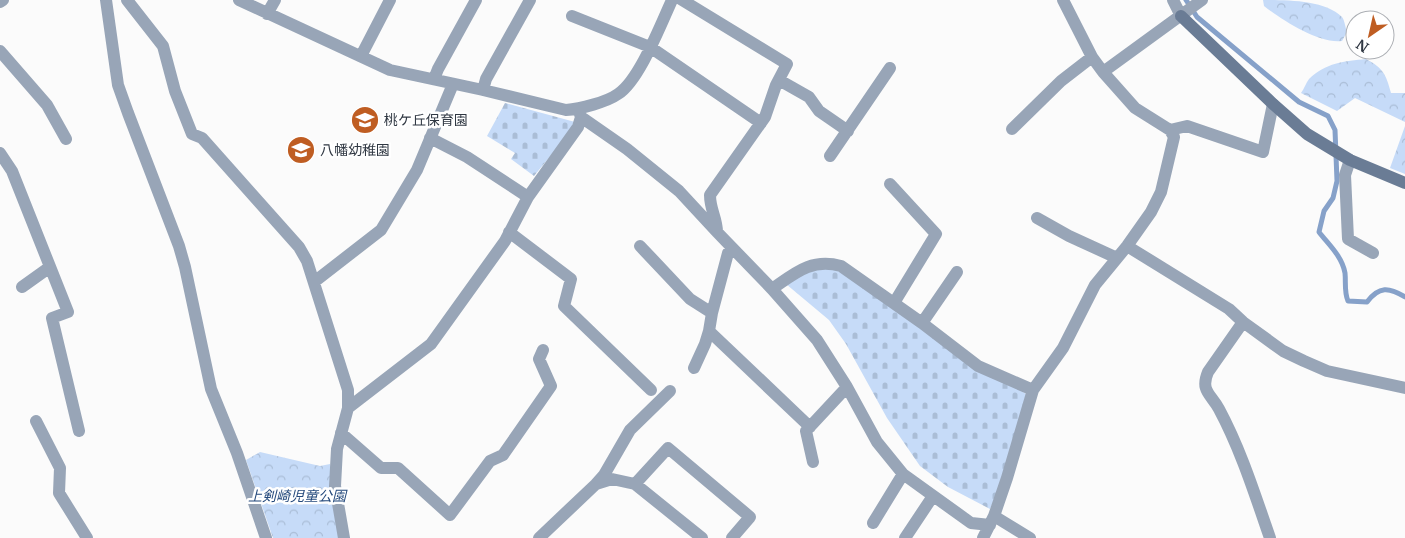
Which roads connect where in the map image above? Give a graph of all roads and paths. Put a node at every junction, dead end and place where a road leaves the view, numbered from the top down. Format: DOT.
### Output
graph roads {
  1 [pos="106,0"];
  2 [pos="127,0"];
  3 [pos="239,0"];
  4 [pos="274,0"];
  5 [pos="390,0"];
  6 [pos="476,0"];
  7 [pos="530,0"];
  8 [pos="672,0"];
  9 [pos="682,0"];
  10 [pos="1062,0"];
  11 [pos="1173,0"];
  12 [pos="1202,0"];
  13 [pos="267,14"];
  14 [pos="572,16"];
  15 [pos="1181,16"];
  16 [pos="650,47"];
  17 [pos="0,51"];
  18 [pos="360,56"];
  19 [pos="1092,58"];
  20 [pos="890,68"];
  21 [pos="1103,72"];
  22 [pos="434,79"];
  23 [pos="779,80"];
  24 [pos="453,84"];
  25 [pos="483,90"];
  26 [pos="1273,104"];
  27 [pos="580,113"];
  28 [pos="761,123"];
  29 [pos="1012,129"];
  30 [pos="1170,130"];
  31 [pos="848,131"];
  32 [pos="430,138"];
  33 [pos="66,139"];
  34 [pos="0,153"];
  35 [pos="830,156"];
  36 [pos="1350,160"];
  37 [pos="1405,183"];
  38 [pos="890,184"];
  39 [pos="528,197"];
  40 [pos="1038,218"];
  41 [pos="509,232"];
  42 [pos="717,232"];
  43 [pos="640,246"];
  44 [pos="1127,246"];
  45 [pos="732,248"];
  46 [pos="1373,253"];
  47 [pos="1117,258"];
  48 [pos="50,267"];
  49 [pos="957,272"];
  50 [pos="314,282"];
  51 [pos="22,287"];
  52 [pos="772,289"];
  53 [pos="894,303"];
  54 [pos="712,313"];
  55 [pos="1242,322"];
  56 [pos="922,323"];
  57 [pos="709,331"];
  58 [pos="543,350"];
  59 [pos="694,368"];
  60 [pos="847,387"];
  61 [pos="1405,388"];
  62 [pos="651,390"];
  63 [pos="670,390"];
  64 [pos="1033,390"];
  65 [pos="348,408"];
  66 [pos="36,421"];
  67 [pos="810,427"];
  68 [pos="79,431"];
  69 [pos="341,432"];
  70 [pos="813,462"];
  71 [pos="903,474"];
  72 [pos="596,484"];
  73 [pos="635,484"];
  74 [pos="933,496"];
  75 [pos="992,520"];
  76 [pos="873,523"];
  77 [pos="542,536"];
  78 [pos="87,538"];
  79 [pos="266,538"];
  80 [pos="344,538"];
  81 [pos="702,538"];
  82 [pos="732,538"];
  83 [pos="905,538"];
  84 [pos="983,538"];
  85 [pos="1030,538"];
  86 [pos="1270,538"];
  1 -- 79 [label="street"];
  2 -- 50 [label="street"];
  3 -- 13 [label="street"];
  4 -- 13 [label="street"];
  5 -- 18 [label="street"];
  6 -- 22 [label="street"];
  7 -- 25 [label="street"];
  8 -- 16 [label="street"];
  9 -- 23 [label="street"];
  10 -- 19 [label="street"];
  11 -- 15 [label="street"];
  12 -- 15 [label="street"];
  13 -- 18 [label="street"];
  14 -- 16 [label="street"];
  15 -- 21 [label="street"];
  15 -- 26 [label="street"];
  16 -- 27 [label="street"];
  16 -- 28 [label="street"];
  17 -- 33 [label="street"];
  18 -- 22 [label="street"];
  19 -- 21 [label="street"];
  19 -- 29 [label="street"];
  20 -- 31 [label="street"];
  21 -- 30 [label="street"];
  22 -- 24 [label="street"];
  23 -- 28 [label="street"];
  23 -- 31 [label="street"];
  24 -- 25 [label="street"];
  24 -- 32 [label="street"];
  25 -- 27 [label="street"];
  26 -- 30 [label="street"];
  26 -- 36 [label="street"];
  27 -- 39 [label="street"];
  27 -- 42 [label="street"];
  28 -- 42 [label="street"];
  30 -- 44 [label="street"];
  31 -- 35 [label="street"];
  32 -- 39 [label="street"];
  32 -- 50 [label="street"];
  34 -- 48 [label="street"];
  36 -- 37 [label="street"];
  36 -- 46 [label="street"];
  38 -- 53 [label="street"];
  39 -- 41 [label="street"];
  40 -- 47 [label="street"];
  41 -- 62 [label="street"];
  41 -- 65 [label="street"];
  42 -- 45 [label="street"];
  43 -- 54 [label="street"];
  44 -- 47 [label="street"];
  44 -- 55 [label="street"];
  45 -- 52 [label="street"];
  45 -- 54 [label="street"];
  47 -- 64 [label="street"];
  48 -- 51 [label="street"];
  48 -- 68 [label="street"];
  49 -- 56 [label="street"];
  50 -- 65 [label="street"];
  52 -- 53 [label="street"];
  52 -- 60 [label="street"];
  53 -- 56 [label="street"];
  54 -- 57 [label="street"];
  55 -- 61 [label="street"];
  55 -- 86 [label="street"];
  56 -- 64 [label="street"];
  57 -- 59 [label="street"];
  57 -- 67 [label="street"];
  58 -- 69 [label="street"];
  60 -- 67 [label="street"];
  60 -- 71 [label="street"];
  63 -- 72 [label="street"];
  64 -- 75 [label="street"];
  65 -- 69 [label="street"];
  66 -- 78 [label="street"];
  67 -- 70 [label="street"];
  69 -- 80 [label="street"];
  71 -- 74 [label="street"];
  71 -- 76 [label="street"];
  72 -- 73 [label="street"];
  72 -- 77 [label="street"];
  73 -- 81 [label="street"];
  73 -- 82 [label="street"];
  74 -- 75 [label="street"];
  74 -- 83 [label="street"];
  75 -- 84 [label="street"];
  75 -- 85 [label="street"];
}
